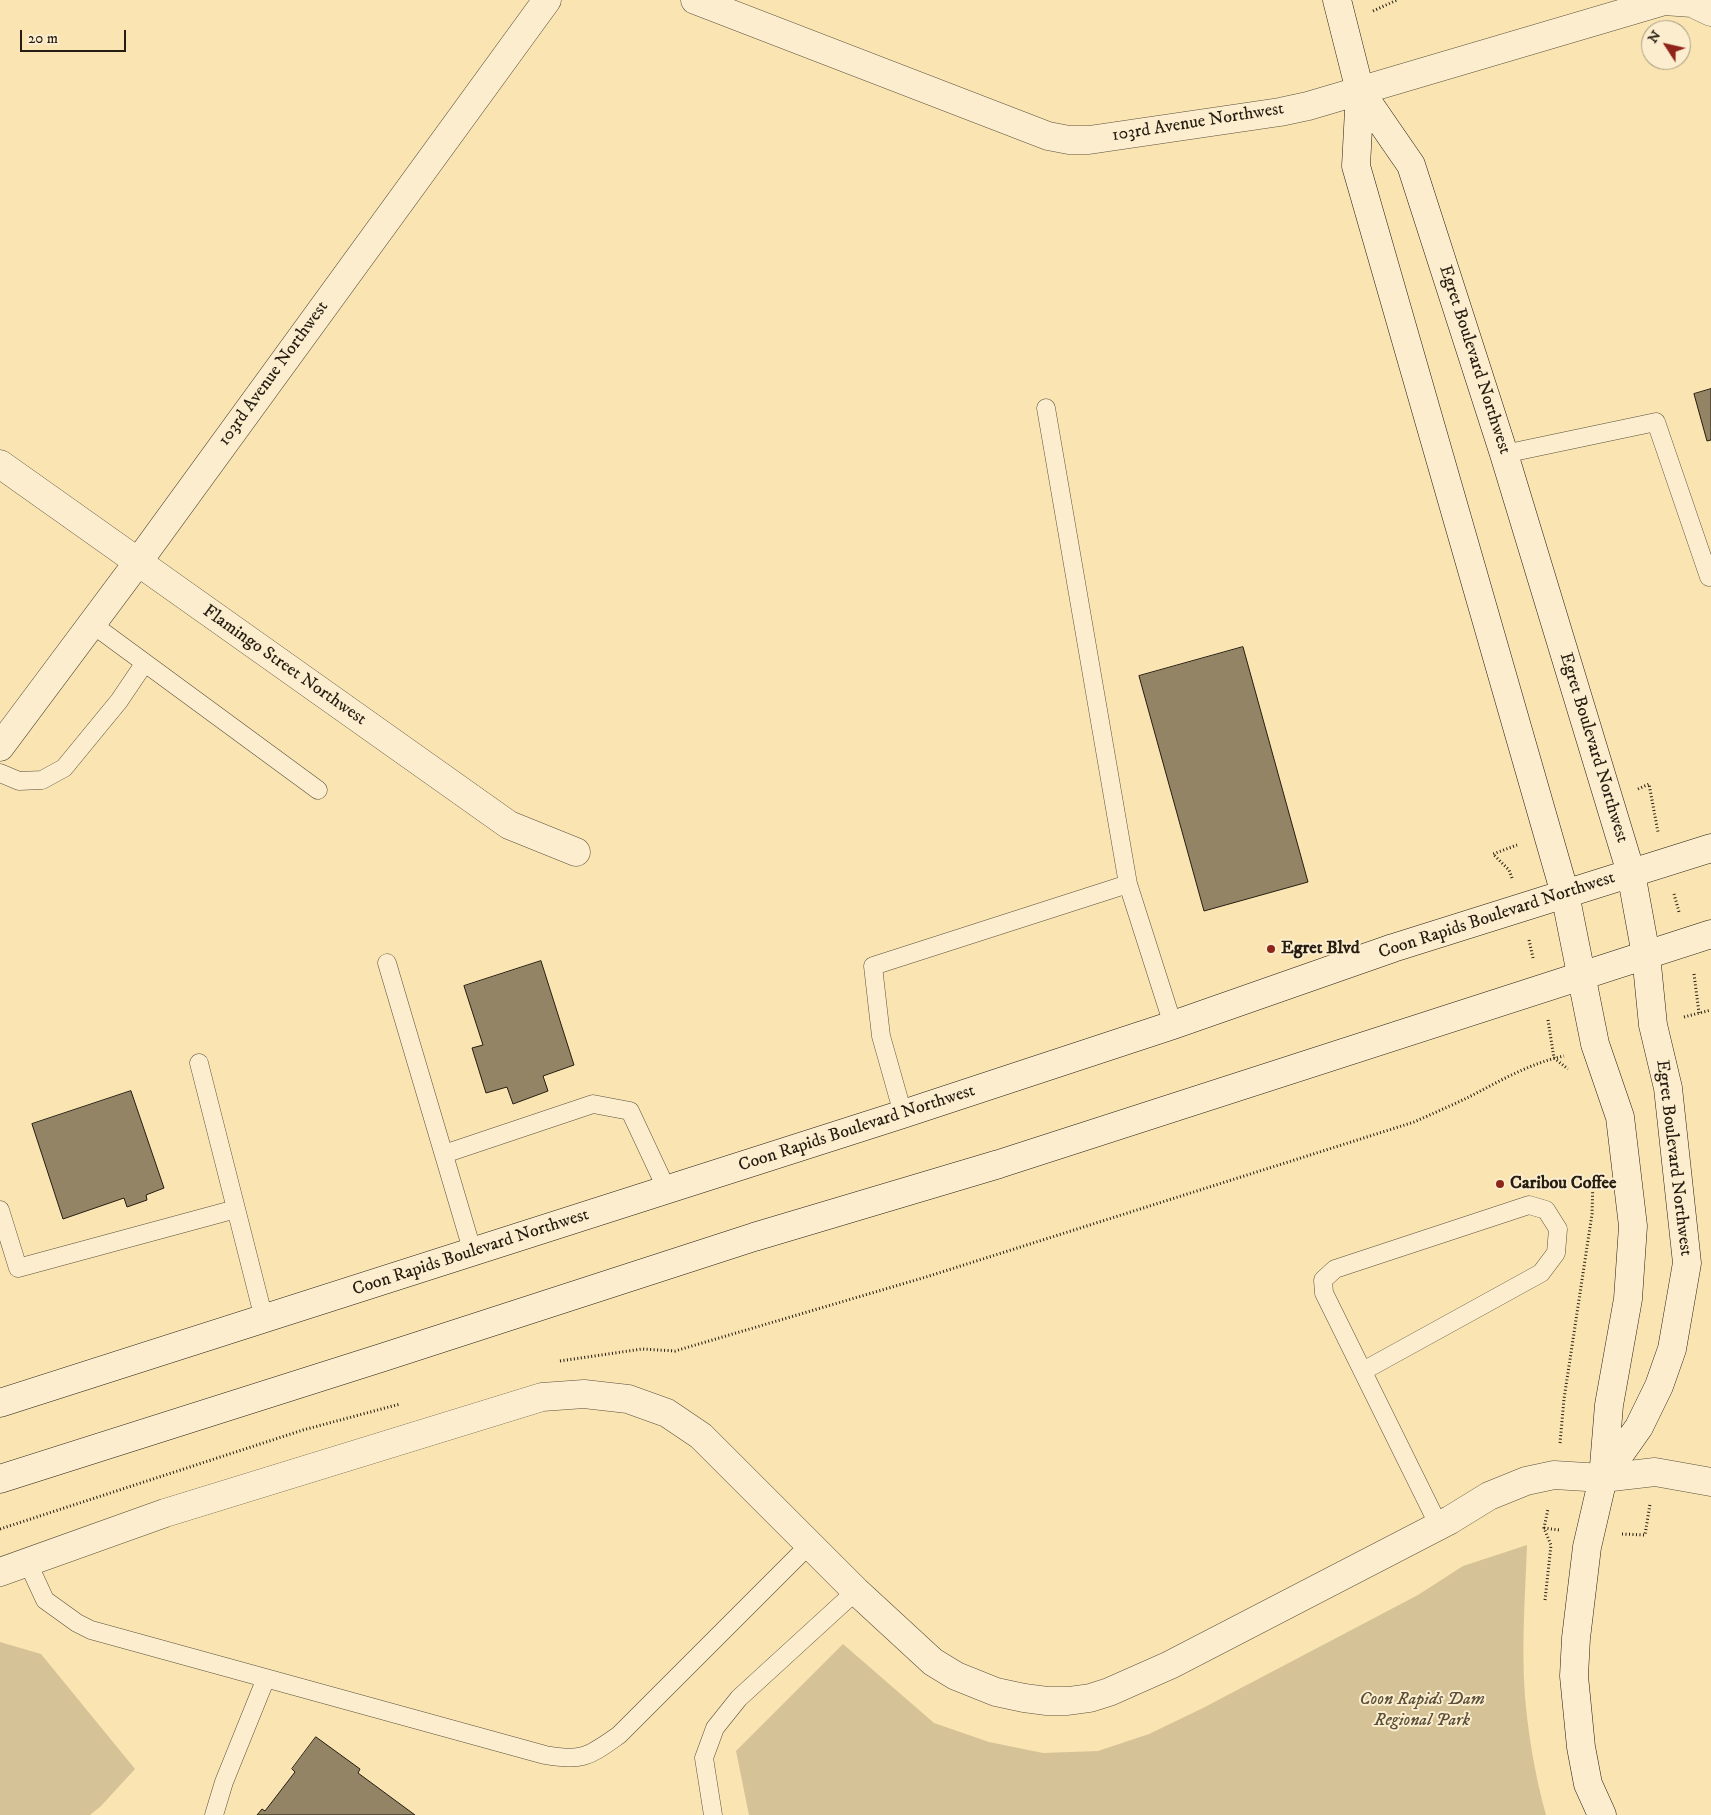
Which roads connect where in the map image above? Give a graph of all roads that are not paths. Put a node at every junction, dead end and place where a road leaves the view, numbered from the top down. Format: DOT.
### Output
graph roads {
  1 [pos="546,0"];
  2 [pos="694,0"];
  3 [pos="1337,0"];
  4 [pos="1711,12"];
  5 [pos="1360,91"];
  6 [pos="1046,408"];
  7 [pos="1504,454"];
  8 [pos="0,464"];
  9 [pos="138,562"];
  10 [pos="1710,578"];
  11 [pos="92,624"];
  12 [pos="144,664"];
  13 [pos="0,747"];
  14 [pos="0,773"];
  15 [pos="318,790"];
  16 [pos="1711,848"];
  17 [pos="576,852"];
  18 [pos="1631,873"];
  19 [pos="1128,884"];
  20 [pos="1565,894"];
  21 [pos="1711,934"];
  22 [pos="1646,955"];
  23 [pos="388,964"];
  24 [pos="1582,976"];
  25 [pos="1172,1025"];
  26 [pos="199,1063"];
  27 [pos="903,1114"];
  28 [pos="444,1154"];
  29 [pos="667,1190"];
  30 [pos="236,1209"];
  31 [pos="0,1210"];
  32 [pos="473,1252"];
  33 [pos="264,1319"];
  34 [pos="1363,1371"];
  35 [pos="0,1403"];
  36 [pos="1603,1478"];
  37 [pos="0,1479"];
  38 [pos="1711,1482"];
  39 [pos="1439,1526"];
  40 [pos="810,1544"];
  41 [pos="26,1561"];
  42 [pos="0,1572"];
  43 [pos="856,1591"];
  44 [pos="266,1678"];
  45 [pos="214,1815"];
  46 [pos="713,1815"];
  47 [pos="1602,1815"];
  1 -- 9 [label="street, 103rd Avenue Northwest"];
  2 -- 5 [label="street, 103rd Avenue Northwest"];
  3 -- 5 [label="street, Egret Boulevard Northwest"];
  4 -- 5 [label="street, 103rd Avenue Northwest"];
  5 -- 7 [label="street, Egret Boulevard Northwest"];
  5 -- 20 [label="street, Egret Boulevard Northwest"];
  6 -- 19 [label="lane"];
  7 -- 10 [label="lane"];
  7 -- 18 [label="street, Egret Boulevard Northwest"];
  8 -- 9 [label="street, Flamingo Street Northwest"];
  9 -- 11 [label="street, 103rd Avenue Northwest"];
  9 -- 17 [label="street, Flamingo Street Northwest"];
  11 -- 12 [label="lane"];
  11 -- 13 [label="street, 103rd Avenue Northwest"];
  12 -- 14 [label="lane"];
  12 -- 15 [label="lane"];
  16 -- 18 [label="street, Coon Rapids Boulevard Northwest"];
  18 -- 20 [label="street, Coon Rapids Boulevard Northwest"];
  18 -- 22 [label="street, Egret Boulevard Northwest"];
  19 -- 25 [label="lane"];
  19 -- 27 [label="lane"];
  20 -- 24 [label="street, Egret Boulevard Northwest"];
  20 -- 25 [label="street, Coon Rapids Boulevard Northwest"];
  21 -- 22 [label="street"];
  22 -- 24 [label="street"];
  22 -- 36 [label="street, Egret Boulevard Northwest"];
  23 -- 28 [label="lane"];
  24 -- 36 [label="street, Egret Boulevard Northwest"];
  24 -- 37 [label="street"];
  25 -- 27 [label="street, Coon Rapids Boulevard Northwest"];
  26 -- 30 [label="lane"];
  27 -- 29 [label="street, Coon Rapids Boulevard Northwest"];
  28 -- 29 [label="lane"];
  28 -- 32 [label="lane"];
  29 -- 32 [label="street, Coon Rapids Boulevard Northwest"];
  30 -- 31 [label="lane"];
  30 -- 33 [label="lane"];
  32 -- 33 [label="street, Coon Rapids Boulevard Northwest"];
  33 -- 35 [label="street, Coon Rapids Boulevard Northwest"];
  34 -- 34 [label="lane"];
  34 -- 39 [label="lane"];
  36 -- 38 [label="street"];
  36 -- 39 [label="street"];
  36 -- 47 [label="street, Egret Boulevard Northwest"];
  39 -- 43 [label="street"];
  40 -- 41 [label="street"];
  40 -- 43 [label="street"];
  40 -- 44 [label="lane"];
  41 -- 42 [label="street"];
  41 -- 44 [label="lane"];
  43 -- 46 [label="lane"];
  44 -- 45 [label="lane"];
}
